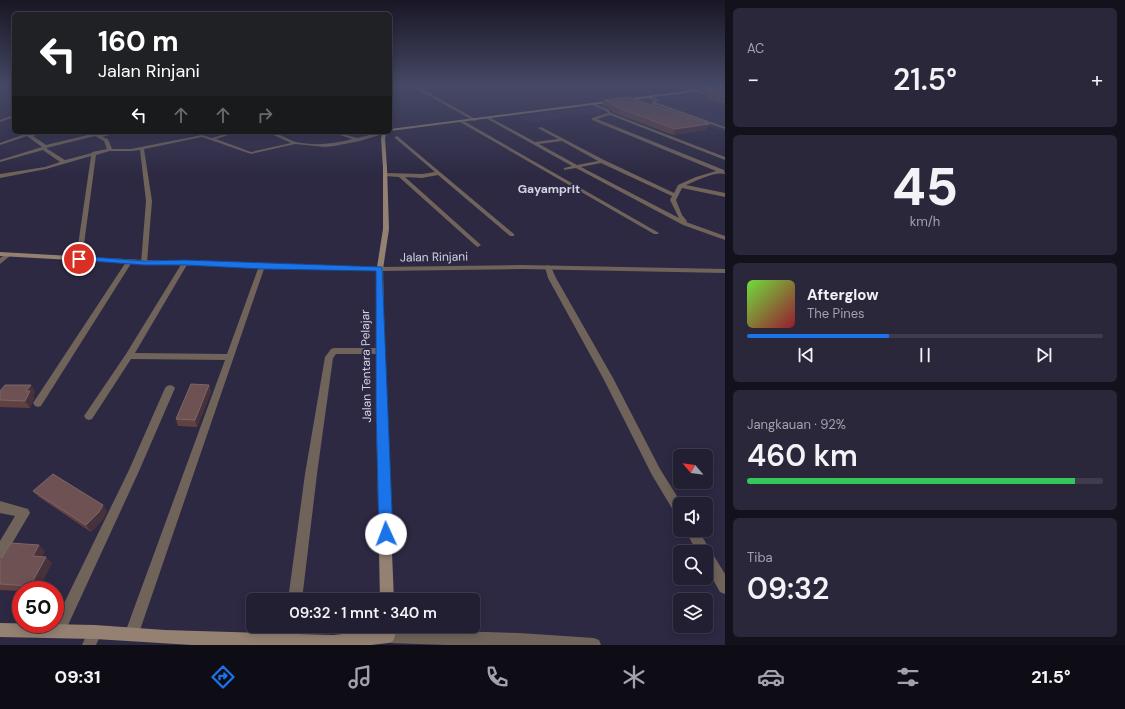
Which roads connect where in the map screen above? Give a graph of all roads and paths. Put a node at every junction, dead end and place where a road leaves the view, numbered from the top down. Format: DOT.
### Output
graph roads {
  1 [pos="466,115"];
  2 [pos="510,115"];
  3 [pos="606,115"];
  4 [pos="613,115"];
  5 [pos="687,115"];
  6 [pos="12,117"];
  7 [pos="8,118"];
  8 [pos="488,118"];
  9 [pos="475,120"];
  10 [pos="0,121"];
  11 [pos="12,121"];
  12 [pos="461,121"];
  13 [pos="540,128"];
  14 [pos="725,128"];
  15 [pos="392,131"];
  16 [pos="28,134"];
  17 [pos="95,134"];
  18 [pos="230,134"];
  19 [pos="273,134"];
  20 [pos="340,134"];
  21 [pos="379,134"];
  22 [pos="385,134"];
  23 [pos="202,136"];
  24 [pos="398,137"];
  25 [pos="213,140"];
  26 [pos="359,140"];
  27 [pos="563,140"];
  28 [pos="295,143"];
  29 [pos="0,144"];
  30 [pos="536,144"];
  31 [pos="44,147"];
  32 [pos="142,148"];
  33 [pos="110,150"];
  34 [pos="94,153"];
  35 [pos="725,159"];
  36 [pos="0,161"];
  37 [pos="602,161"];
  38 [pos="64,162"];
  39 [pos="577,167"];
  40 [pos="566,170"];
  41 [pos="723,171"];
  42 [pos="438,173"];
  43 [pos="386,175"];
  44 [pos="401,176"];
  45 [pos="1,177"];
  46 [pos="680,186"];
  47 [pos="675,195"];
  48 [pos="725,195"];
  49 [pos="685,224"];
  50 [pos="656,233"];
  51 [pos="512,235"];
  52 [pos="725,238"];
  53 [pos="478,245"];
  54 [pos="5,254"];
  55 [pos="79,259"];
  56 [pos="0,262"];
  57 [pos="129,262"];
  58 [pos="144,263"];
  59 [pos="185,263"];
  60 [pos="262,266"];
  61 [pos="548,267"];
  62 [pos="380,269"];
  63 [pos="725,271"];
  64 [pos="382,351"];
  65 [pos="129,356"];
  66 [pos="230,357"];
  67 [pos="170,388"];
  68 [pos="38,403"];
  69 [pos="89,416"];
  70 [pos="673,500"];
  71 [pos="0,507"];
  72 [pos="0,553"];
  73 [pos="713,567"];
  74 [pos="725,587"];
  75 [pos="296,593"];
  76 [pos="387,593"];
  77 [pos="64,618"];
  78 [pos="0,630"];
  79 [pos="12,630"];
  80 [pos="64,631"];
  81 [pos="95,632"];
  82 [pos="132,633"];
  83 [pos="291,633"];
  84 [pos="379,633"];
  85 [pos="395,633"];
  86 [pos="163,641"];
  87 [pos="290,641"];
  88 [pos="425,641"];
  89 [pos="245,642"];
  90 [pos="520,642"];
  91 [pos="333,643"];
  92 [pos="89,645"];
  93 [pos="594,645"];
  1 -- 9 [label="street"];
  2 -- 8 [label="main road"];
  3 -- 41 [label="street"];
  4 -- 35 [label="street"];
  5 -- 14 [label="street"];
  6 -- 7 [label="street"];
  7 -- 10 [label="street"];
  7 -- 11 [label="street"];
  8 -- 9 [label="main road"];
  8 -- 30 [label="street"];
  9 -- 12 [label="main road"];
  12 -- 15 [label="main road"];
  12 -- 50 [label="street"];
  13 -- 27 [label="street"];
  16 -- 29 [label="street"];
  16 -- 31 [label="street"];
  17 -- 31 [label="street"];
  17 -- 33 [label="street"];
  18 -- 25 [label="street"];
  19 -- 28 [label="street"];
  20 -- 26 [label="street"];
  21 -- 26 [label="street"];
  22 -- 43 [label="main road, Jalan Tentara Pelajar"];
  23 -- 25 [label="street"];
  23 -- 32 [label="street"];
  24 -- 42 [label="street"];
  25 -- 28 [label="street"];
  26 -- 28 [label="street"];
  27 -- 30 [label="street"];
  27 -- 37 [label="street"];
  30 -- 39 [label="street"];
  31 -- 36 [label="street"];
  31 -- 38 [label="street"];
  32 -- 33 [label="street"];
  32 -- 58 [label="street"];
  33 -- 34 [label="street"];
  34 -- 38 [label="street"];
  34 -- 55 [label="street"];
  37 -- 39 [label="street"];
  37 -- 47 [label="street"];
  38 -- 45 [label="street"];
  39 -- 40 [label="street"];
  39 -- 49 [label="street"];
  41 -- 46 [label="street"];
  42 -- 44 [label="street"];
  42 -- 51 [label="street"];
  43 -- 44 [label="street"];
  43 -- 62 [label="main road, Jalan Tentara Pelajar"];
  44 -- 53 [label="street"];
  46 -- 47 [label="street"];
  46 -- 48 [label="street"];
  47 -- 49 [label="street"];
  49 -- 52 [label="street"];
  54 -- 55 [label="main road, Jalan Rinjani"];
  54 -- 56 [label="street"];
  55 -- 57 [label="main road, Jalan Rinjani"];
  57 -- 58 [label="main road, Jalan Rinjani"];
  57 -- 68 [label="street"];
  58 -- 59 [label="main road, Jalan Rinjani"];
  59 -- 60 [label="main road, Jalan Rinjani"];
  59 -- 65 [label="street"];
  60 -- 62 [label="main road, Jalan Rinjani"];
  60 -- 66 [label="street"];
  61 -- 62 [label="street, Jalan Rinjani"];
  61 -- 63 [label="street, Jalan Rinjani"];
  61 -- 70 [label="street"];
  62 -- 64 [label="main road, Jalan Tentara Pelajar"];
  64 -- 75 [label="street"];
  64 -- 76 [label="main road, Jalan Tentara Pelajar"];
  65 -- 66 [label="street"];
  65 -- 69 [label="street"];
  66 -- 82 [label="street"];
  67 -- 77 [label="street"];
  71 -- 72 [label="street"];
  73 -- 74 [label="street"];
  78 -- 79 [label="main road"];
  80 -- 81 [label="main road"];
  81 -- 82 [label="main road"];
  81 -- 92 [label="street"];
  82 -- 86 [label="main road"];
  83 -- 87 [label="street"];
  84 -- 91 [label="main road"];
  85 -- 88 [label="street"];
  86 -- 89 [label="main road"];
  87 -- 89 [label="main road"];
  87 -- 91 [label="main road"];
  88 -- 90 [label="street"];
  90 -- 93 [label="street"];
}
